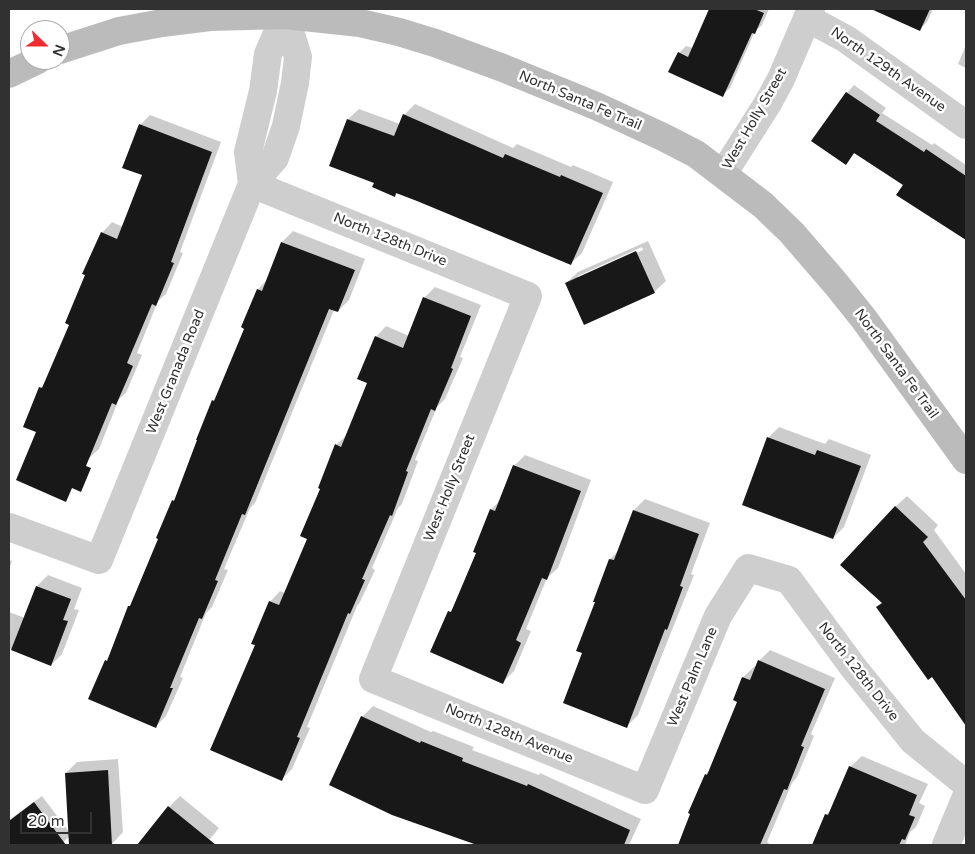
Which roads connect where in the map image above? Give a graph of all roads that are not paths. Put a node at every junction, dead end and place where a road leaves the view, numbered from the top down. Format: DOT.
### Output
graph roads {
  1 [pos="809,14"];
  2 [pos="285,15"];
  3 [pos="70,47"];
  4 [pos="966,125"];
  5 [pos="723,174"];
  6 [pos="252,184"];
  7 [pos="528,296"];
  8 [pos="966,460"];
  9 [pos="9,526"];
  10 [pos="748,568"];
  11 [pos="372,679"];
  12 [pos="966,784"];
  13 [pos="645,790"];
  14 [pos="966,798"];
  15 [pos="946,845"];
  1 -- 4 [label="street, North 129th Avenue"];
  1 -- 5 [label="street, West Holly Street"];
  2 -- 3 [label="street, North Santa Fe Trail"];
  2 -- 5 [label="street, North Santa Fe Trail"];
  2 -- 6 [label="street, West Granada Road"];
  5 -- 8 [label="street, North Santa Fe Trail"];
  6 -- 7 [label="street, North 128th Drive"];
  6 -- 9 [label="street, West Granada Road"];
  7 -- 11 [label="street, West Holly Street"];
  10 -- 12 [label="street, North 128th Drive"];
  10 -- 13 [label="street, West Palm Lane"];
  11 -- 13 [label="street, North 128th Avenue"];
  14 -- 15 [label="street"];
}
